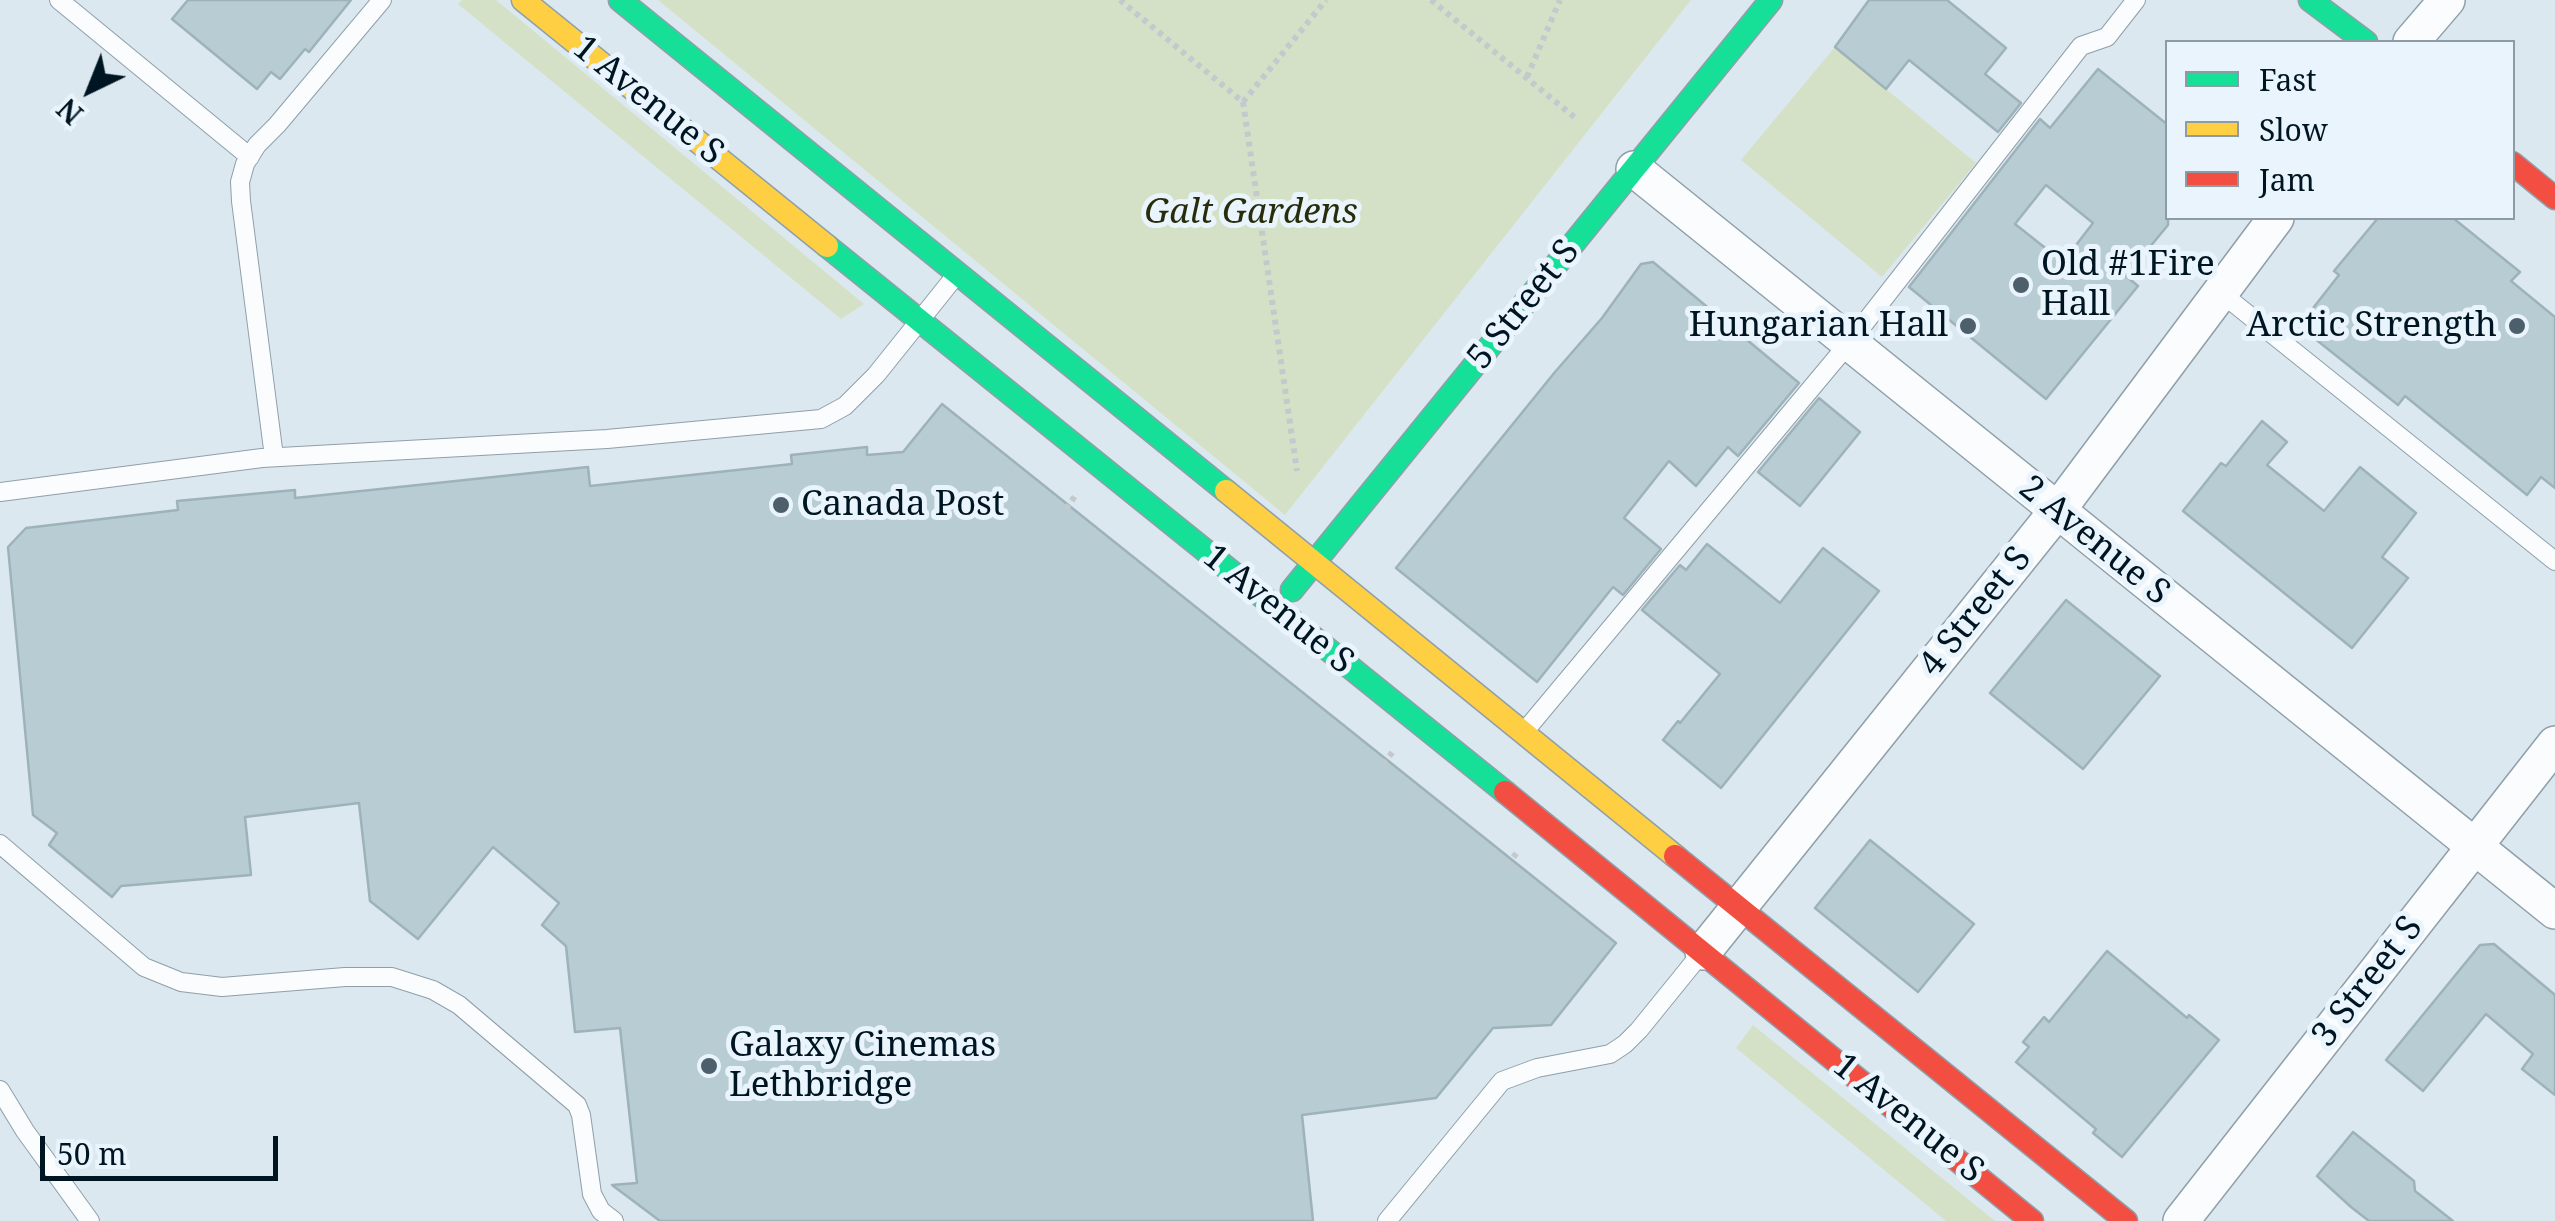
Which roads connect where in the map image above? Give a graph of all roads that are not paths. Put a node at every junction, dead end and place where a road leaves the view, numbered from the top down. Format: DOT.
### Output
graph roads {
  1 [pos="60,0"];
  2 [pos="382,0"];
  3 [pos="524,0"];
  4 [pos="620,0"];
  5 [pos="1771,0"];
  6 [pos="2136,0"];
  7 [pos="2310,0"];
  8 [pos="2448,0"];
  9 [pos="2363,40"];
  10 [pos="2413,40"];
  11 [pos="250,157"];
  12 [pos="2515,165"];
  13 [pos="1634,169"];
  14 [pos="2555,198"];
  15 [pos="2274,220"];
  16 [pos="957,274"];
  17 [pos="2220,292"];
  18 [pos="920,322"];
  19 [pos="1850,343"];
  20 [pos="274,457"];
  21 [pos="0,492"];
  22 [pos="2057,511"];
  23 [pos="2555,561"];
  24 [pos="1313,563"];
  25 [pos="1277,609"];
  26 [pos="1524,732"];
  27 [pos="2555,744"];
  28 [pos="0,844"];
  29 [pos="2474,846"];
  30 [pos="1739,907"];
  31 [pos="2555,911"];
  32 [pos="1703,952"];
  33 [pos="0,1090"];
  34 [pos="90,1221"];
  35 [pos="614,1221"];
  36 [pos="1387,1221"];
  37 [pos="2032,1221"];
  38 [pos="2126,1221"];
  39 [pos="2181,1221"];
  1 -- 11 [label="lane"];
  2 -- 11 [label="lane"];
  3 -- 18 [label="street, 1 Avenue S"];
  4 -- 16 [label="street, 1 Avenue S"];
  5 -- 13 [label="street, 5 Street S"];
  6 -- 19 [label="lane"];
  7 -- 9 [label="street"];
  8 -- 10 [label="street"];
  11 -- 20 [label="lane"];
  12 -- 14 [label="street"];
  13 -- 19 [label="street, 2 Avenue S"];
  13 -- 24 [label="street, 5 Street S"];
  15 -- 17 [label="street, 4 Street S"];
  16 -- 18 [label="lane"];
  16 -- 24 [label="street, 1 Avenue S"];
  17 -- 22 [label="street, 4 Street S"];
  17 -- 23 [label="lane"];
  18 -- 20 [label="lane"];
  18 -- 25 [label="street, 1 Avenue S"];
  19 -- 22 [label="street, 2 Avenue S"];
  19 -- 26 [label="lane"];
  20 -- 21 [label="lane"];
  22 -- 29 [label="street, 2 Avenue S"];
  22 -- 30 [label="street, 4 Street S"];
  24 -- 25 [label="street, 5 Street S"];
  24 -- 26 [label="street, 1 Avenue S"];
  25 -- 32 [label="street, 1 Avenue S"];
  26 -- 30 [label="street, 1 Avenue S"];
  27 -- 29 [label="street, 3 Street S"];
  28 -- 35 [label="lane"];
  29 -- 31 [label="street, 2 Avenue S"];
  29 -- 39 [label="street, 3 Street S"];
  30 -- 32 [label="street, 4 Street S"];
  30 -- 38 [label="street, 1 Avenue S"];
  32 -- 36 [label="lane"];
  32 -- 37 [label="street, 1 Avenue S"];
  33 -- 34 [label="lane"];
}
